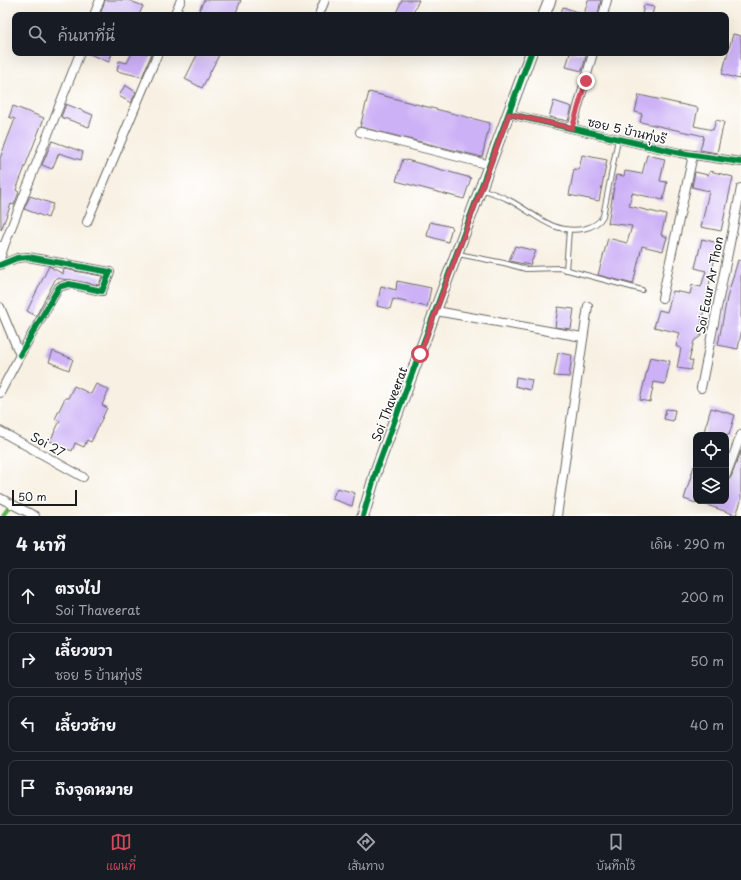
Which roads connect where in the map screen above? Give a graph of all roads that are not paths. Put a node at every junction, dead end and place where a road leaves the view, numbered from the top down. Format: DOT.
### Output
graph roads {
  1 [pos="100,0"];
  2 [pos="181,0"];
  3 [pos="325,0"];
  4 [pos="550,0"];
  5 [pos="607,0"];
  6 [pos="95,12"];
  7 [pos="175,12"];
  8 [pos="320,12"];
  9 [pos="545,12"];
  10 [pos="604,12"];
  11 [pos="79,56"];
  12 [pos="157,56"];
  13 [pos="530,56"];
  14 [pos="592,56"];
  15 [pos="509,114"];
  16 [pos="572,128"];
  17 [pos="360,132"];
  18 [pos="619,139"];
  19 [pos="693,155"];
  20 [pos="741,162"];
  21 [pos="490,165"];
  22 [pos="741,188"];
  23 [pos="481,189"];
  24 [pos="87,222"];
  25 [pos="569,230"];
  26 [pos="2,246"];
  27 [pos="457,254"];
  28 [pos="0,260"];
  29 [pos="0,265"];
  30 [pos="566,270"];
  31 [pos="642,290"];
  32 [pos="662,298"];
  33 [pos="588,306"];
  34 [pos="0,307"];
  35 [pos="436,311"];
  36 [pos="582,337"];
  37 [pos="20,355"];
  38 [pos="702,388"];
  39 [pos="0,392"];
  40 [pos="0,432"];
  41 [pos="741,436"];
  42 [pos="729,468"];
  43 [pos="84,477"];
  44 [pos="0,498"];
  45 [pos="34,516"];
  46 [pos="363,516"];
  47 [pos="556,516"];
  1 -- 6 [label="street"];
  2 -- 7 [label="street"];
  3 -- 8 [label="street"];
  4 -- 9 [label="street"];
  5 -- 10 [label="street"];
  11 -- 26 [label="street"];
  12 -- 24 [label="street"];
  13 -- 15 [label="street, Soi Thaveerat"];
  14 -- 16 [label="street"];
  15 -- 16 [label="street, ซอย 5 บ้านทุ่งรี"];
  15 -- 21 [label="street, Soi Thaveerat"];
  16 -- 18 [label="street, ซอย 5 บ้านทุ่งรี"];
  17 -- 21 [label="street"];
  18 -- 19 [label="street, ซอย 5 บ้านทุ่งรี"];
  18 -- 25 [label="lane"];
  19 -- 20 [label="street, ซอย 5 บ้านทุ่งรี"];
  19 -- 32 [label="street"];
  21 -- 23 [label="street, Soi Thaveerat"];
  22 -- 38 [label="street, Soi Eaur Ar Thon"];
  23 -- 25 [label="lane"];
  23 -- 27 [label="street, Soi Thaveerat"];
  25 -- 30 [label="lane"];
  26 -- 28 [label="street"];
  27 -- 30 [label="lane"];
  27 -- 35 [label="street, Soi Thaveerat"];
  29 -- 37 [label="street"];
  30 -- 31 [label="lane"];
  33 -- 36 [label="street"];
  34 -- 37 [label="street"];
  35 -- 36 [label="street"];
  35 -- 46 [label="street, Soi Thaveerat"];
  36 -- 47 [label="street"];
  37 -- 39 [label="street"];
  40 -- 43 [label="street, Soi 27"];
  41 -- 42 [label="street"];
  44 -- 45 [label="street"];
}
